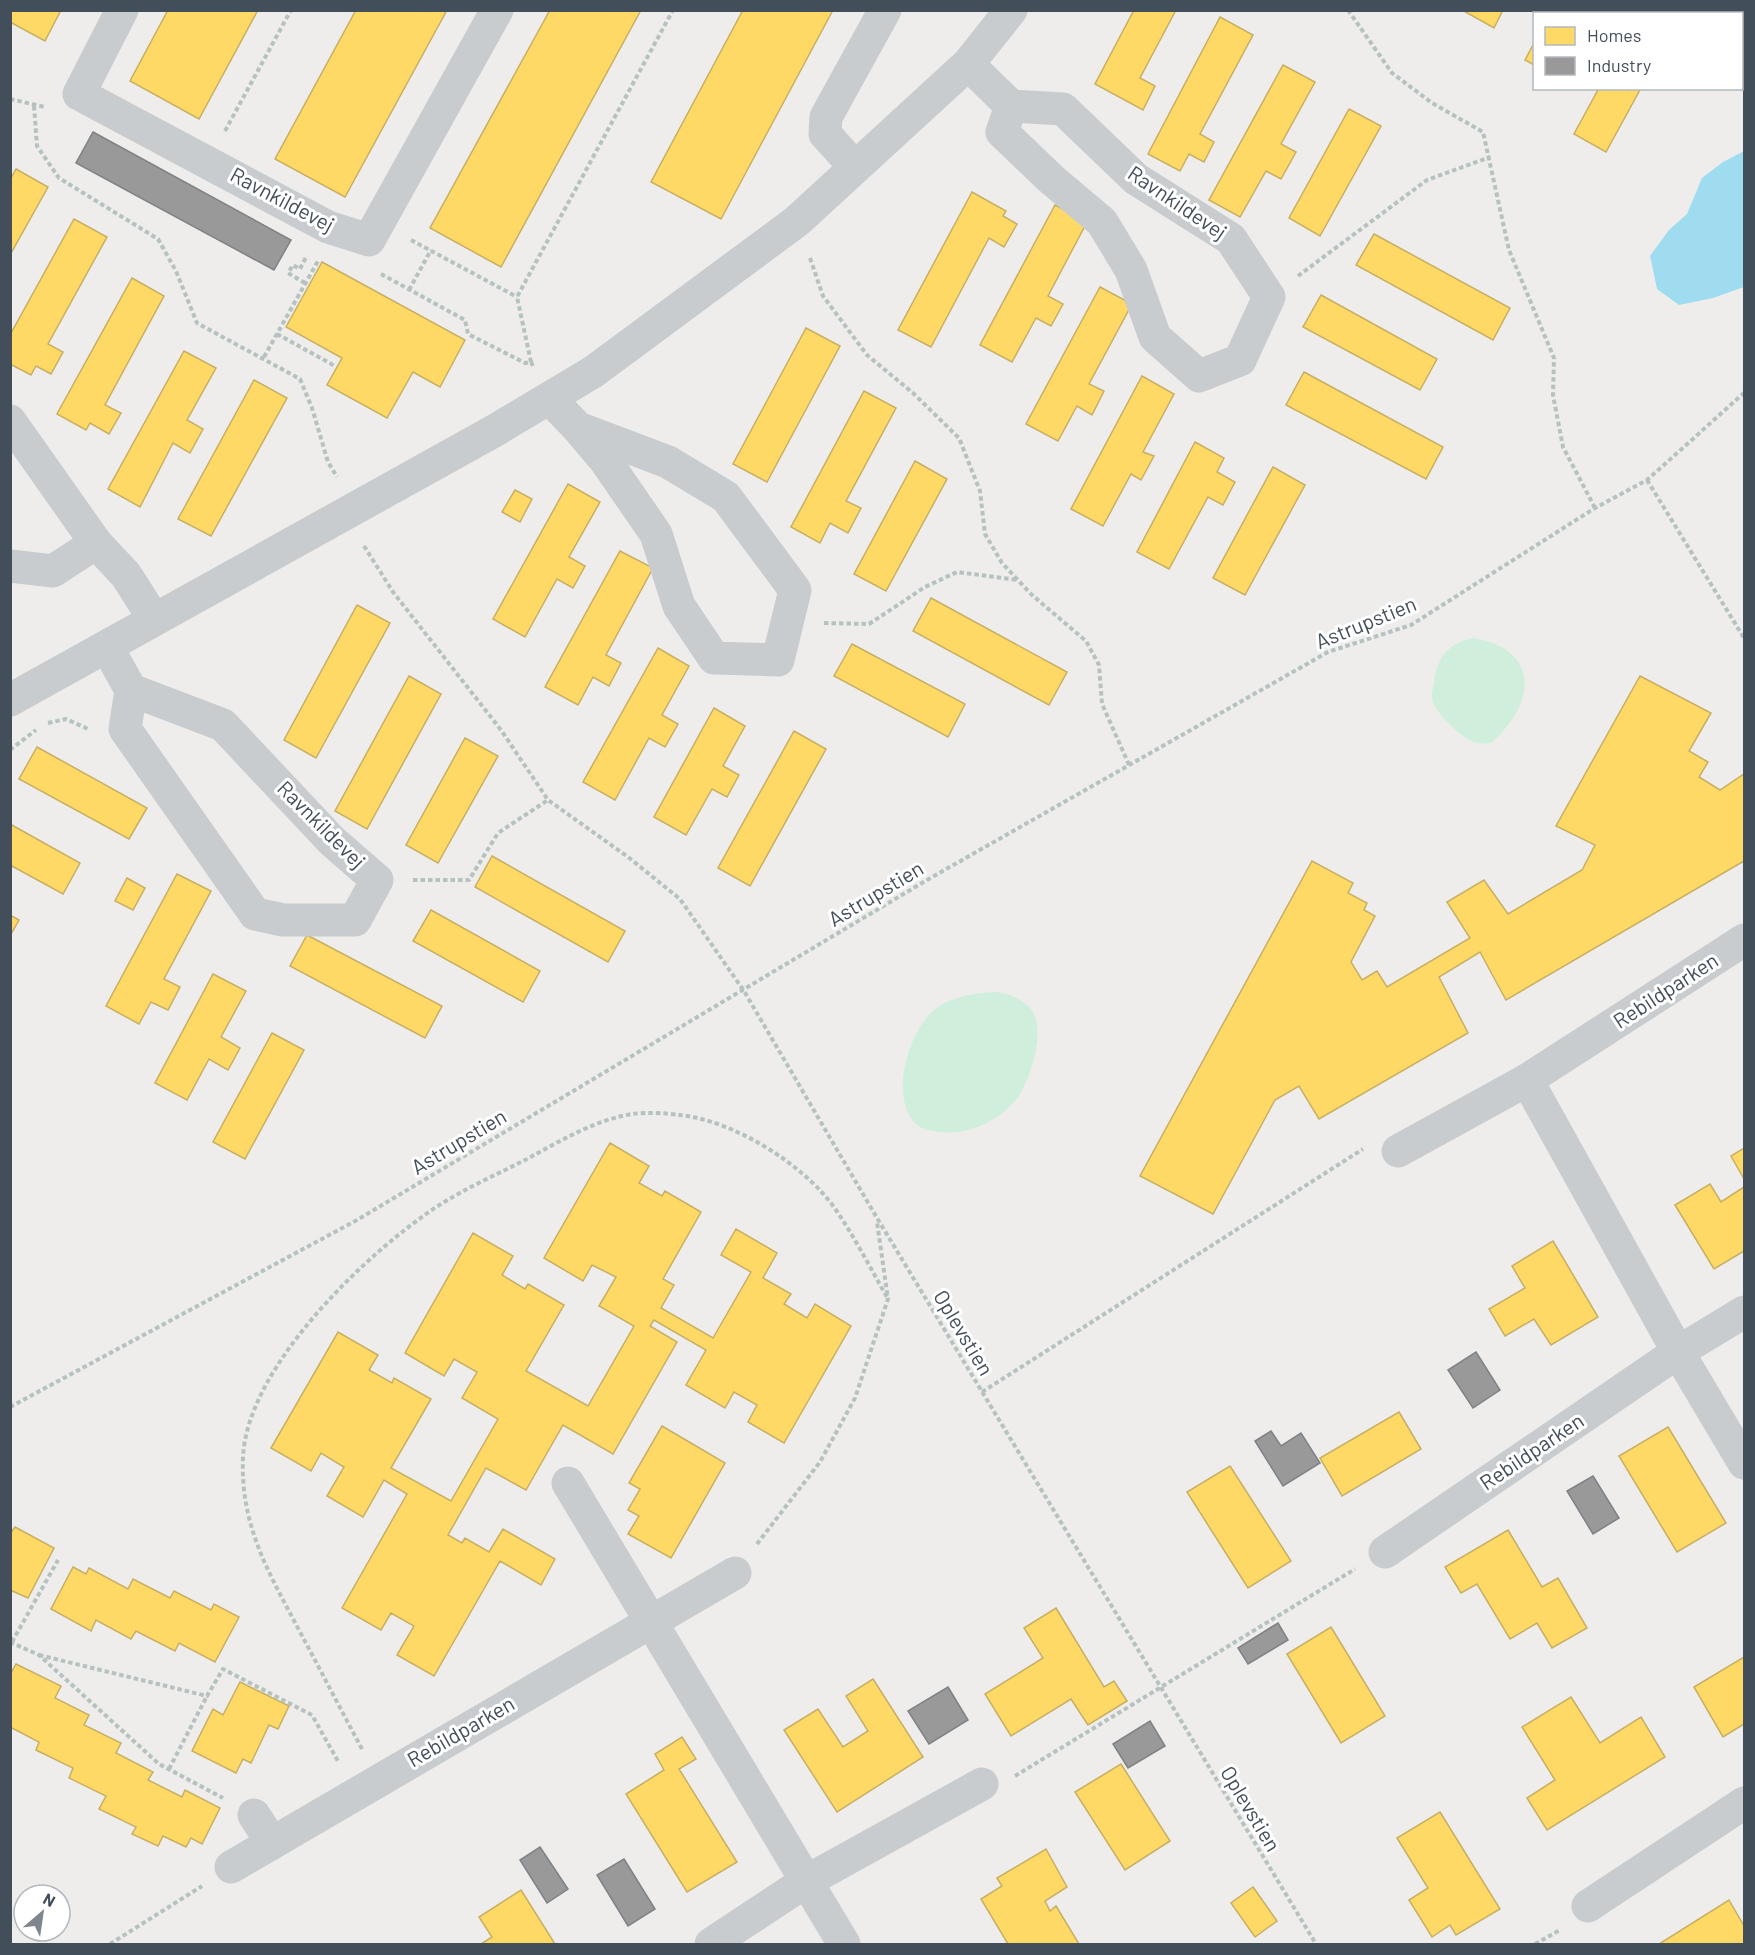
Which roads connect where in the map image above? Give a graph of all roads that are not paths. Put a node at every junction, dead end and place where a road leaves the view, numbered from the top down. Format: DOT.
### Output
graph roads {
  1 [pos="122,10"];
  2 [pos="497,10"];
  3 [pos="885,10"];
  4 [pos="1011,10"];
  5 [pos="968,64"];
  6 [pos="1011,106"];
  7 [pos="855,167"];
  8 [pos="550,399"];
  9 [pos="10,421"];
  10 [pos="578,428"];
  11 [pos="96,543"];
  12 [pos="10,567"];
  13 [pos="154,620"];
  14 [pos="107,648"];
  15 [pos="131,690"];
  16 [pos="10,700"];
  17 [pos="1744,940"];
  18 [pos="1527,1080"];
  19 [pos="1398,1151"];
  20 [pos="1744,1312"];
  21 [pos="1678,1352"];
  22 [pos="1744,1463"];
  23 [pos="568,1483"];
  24 [pos="1385,1552"];
  25 [pos="735,1573"];
  26 [pos="651,1622"];
  27 [pos="982,1785"];
  28 [pos="1744,1803"];
  29 [pos="254,1815"];
  30 [pos="272,1843"];
  31 [pos="231,1868"];
  32 [pos="805,1882"];
  33 [pos="1588,1906"];
  34 [pos="711,1944"];
  35 [pos="844,1944"];
  1 -- 2 [label="street, Ravnkildevej"];
  3 -- 7 [label="street"];
  4 -- 5 [label="street"];
  5 -- 6 [label="street"];
  5 -- 7 [label="street"];
  6 -- 6 [label="street, Ravnkildevej"];
  7 -- 8 [label="street"];
  8 -- 10 [label="street"];
  8 -- 13 [label="street"];
  9 -- 11 [label="street"];
  10 -- 10 [label="street"];
  11 -- 12 [label="street"];
  11 -- 13 [label="street"];
  13 -- 14 [label="street"];
  14 -- 15 [label="street"];
  14 -- 16 [label="street"];
  15 -- 15 [label="street, Ravnkildevej"];
  17 -- 18 [label="street, Rebildparken"];
  18 -- 19 [label="street, Rebildparken"];
  18 -- 21 [label="street"];
  20 -- 21 [label="street, Rebildparken"];
  21 -- 22 [label="street"];
  21 -- 24 [label="street, Rebildparken"];
  23 -- 26 [label="street"];
  25 -- 26 [label="street, Rebildparken"];
  26 -- 30 [label="street, Rebildparken"];
  26 -- 32 [label="street"];
  27 -- 32 [label="street"];
  28 -- 33 [label="street"];
  29 -- 30 [label="street"];
  30 -- 31 [label="street, Rebildparken"];
  32 -- 34 [label="street"];
  32 -- 35 [label="street"];
}
